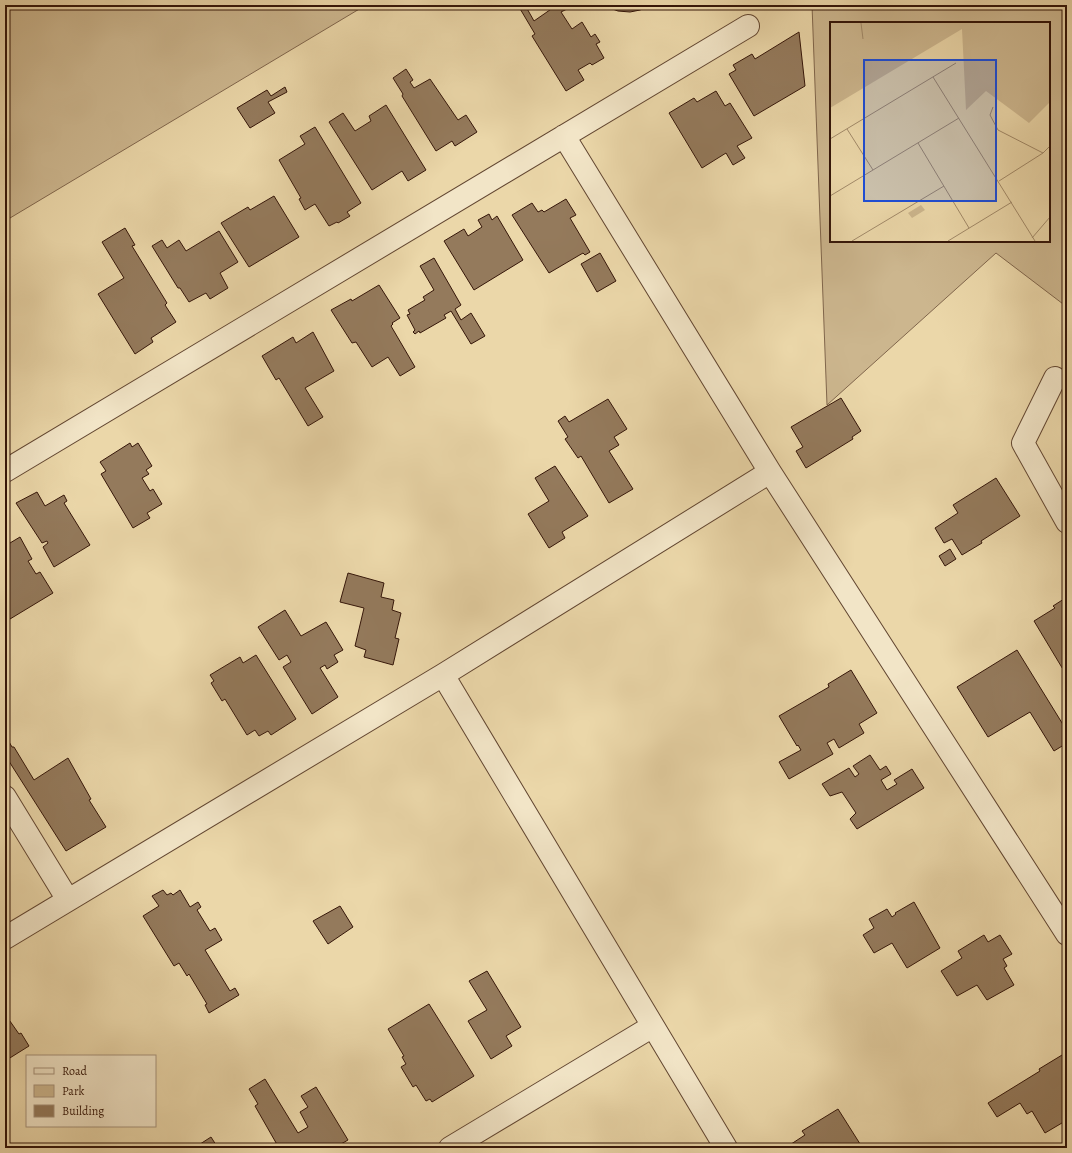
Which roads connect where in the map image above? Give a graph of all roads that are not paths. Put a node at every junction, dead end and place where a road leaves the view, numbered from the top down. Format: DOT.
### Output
graph roads {
  1 [pos="748,26"];
  2 [pos="564,136"];
  3 [pos="1055,378"];
  4 [pos="5,471"];
  5 [pos="770,472"];
  6 [pos="1067,522"];
  7 [pos="443,675"];
  8 [pos="5,797"];
  9 [pos="68,900"];
  10 [pos="1067,934"];
  11 [pos="5,938"];
  12 [pos="653,1026"];
  13 [pos="450,1148"];
  14 [pos="726,1148"];
  1 -- 2 [label="street"];
  2 -- 4 [label="street"];
  2 -- 5 [label="street"];
  3 -- 6 [label="street"];
  5 -- 7 [label="street"];
  5 -- 10 [label="street"];
  7 -- 9 [label="street"];
  7 -- 12 [label="street"];
  8 -- 9 [label="street"];
  9 -- 11 [label="street"];
  12 -- 13 [label="street"];
  12 -- 14 [label="street"];
}
